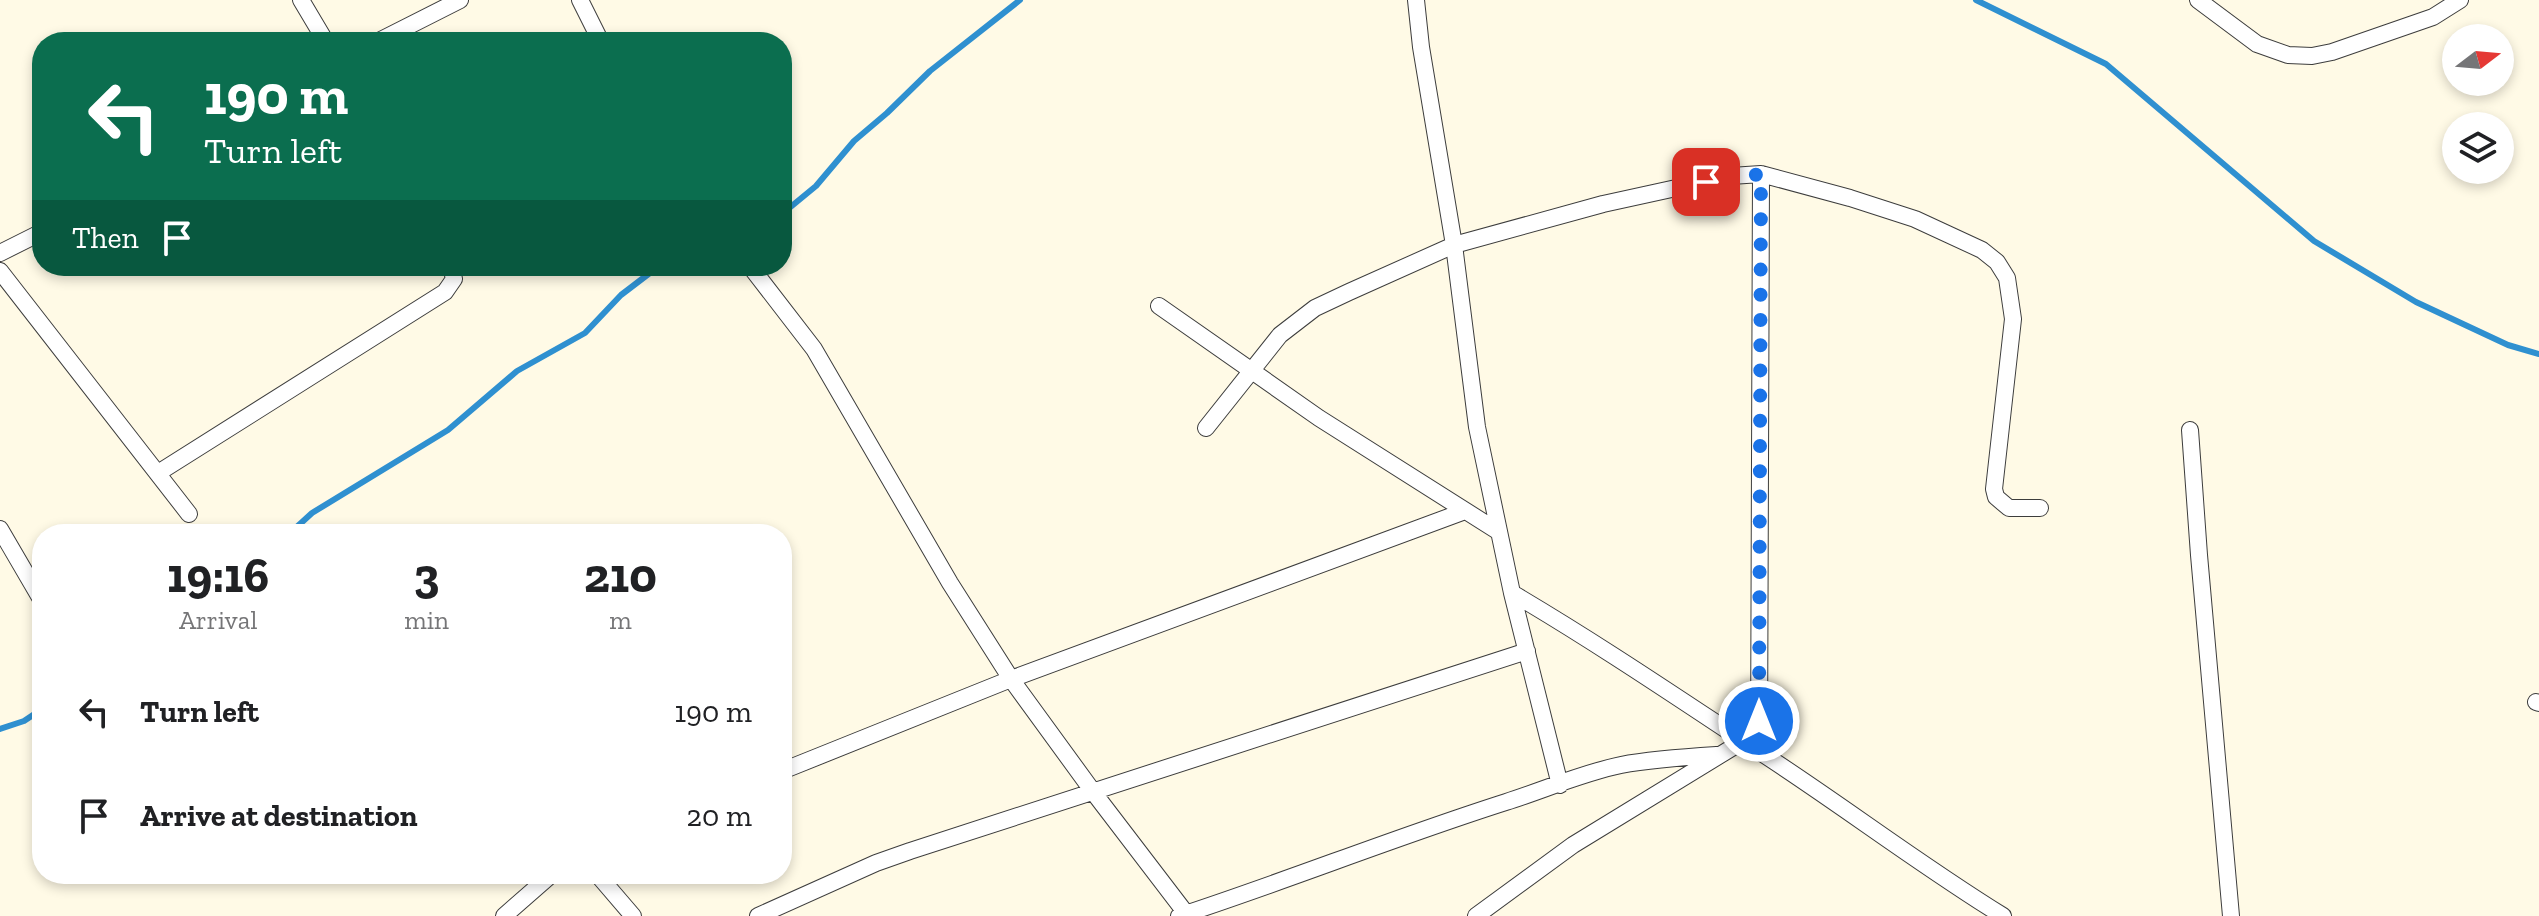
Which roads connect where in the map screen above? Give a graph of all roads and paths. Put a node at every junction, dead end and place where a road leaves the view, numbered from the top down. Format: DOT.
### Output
graph roads {
  1 [pos="301,0"];
  2 [pos="460,0"];
  3 [pos="580,0"];
  4 [pos="1416,0"];
  5 [pos="2198,0"];
  6 [pos="2460,0"];
  7 [pos="320,32"];
  8 [pos="397,32"];
  9 [pos="596,32"];
  10 [pos="1761,174"];
  11 [pos="32,237"];
  12 [pos="1454,245"];
  13 [pos="0,253"];
  14 [pos="0,271"];
  15 [pos="453,276"];
  16 [pos="758,276"];
  17 [pos="1159,306"];
  18 [pos="1252,372"];
  19 [pos="1206,428"];
  20 [pos="2190,430"];
  21 [pos="158,473"];
  22 [pos="2040,508"];
  23 [pos="1465,511"];
  24 [pos="189,514"];
  25 [pos="0,529"];
  26 [pos="1499,532"];
  27 [pos="32,584"];
  28 [pos="1512,593"];
  29 [pos="1527,651"];
  30 [pos="1011,679"];
  31 [pos="1743,741"];
  32 [pos="1759,751"];
  33 [pos="1718,755"];
  34 [pos="792,767"];
  35 [pos="1560,785"];
  36 [pos="1094,793"];
  37 [pos="541,884"];
  38 [pos="606,884"];
  39 [pos="1184,915"];
  40 [pos="504,916"];
  41 [pos="633,916"];
  42 [pos="758,916"];
  43 [pos="1476,916"];
  44 [pos="2003,916"];
  45 [pos="2231,916"];
  1 -- 7 [label="street"];
  2 -- 8 [label="street"];
  3 -- 9 [label="street"];
  4 -- 12 [label="street"];
  5 -- 6 [label="street"];
  10 -- 12 [label="street"];
  10 -- 22 [label="street"];
  10 -- 32 [label="street"];
  11 -- 13 [label="street"];
  12 -- 18 [label="street"];
  12 -- 26 [label="street"];
  14 -- 21 [label="street"];
  15 -- 21 [label="street"];
  16 -- 30 [label="street"];
  17 -- 18 [label="street"];
  18 -- 19 [label="street"];
  18 -- 23 [label="street"];
  20 -- 45 [label="street"];
  21 -- 24 [label="street"];
  23 -- 26 [label="street"];
  23 -- 30 [label="street"];
  25 -- 27 [label="street"];
  26 -- 28 [label="street"];
  28 -- 29 [label="street"];
  28 -- 31 [label="street"];
  29 -- 35 [label="street"];
  29 -- 36 [label="street"];
  30 -- 34 [label="street"];
  30 -- 36 [label="street"];
  31 -- 32 [label="street"];
  31 -- 33 [label="street"];
  32 -- 44 [label="street"];
  33 -- 35 [label="street"];
  33 -- 43 [label="street"];
  35 -- 39 [label="street"];
  36 -- 39 [label="street"];
  36 -- 42 [label="street"];
  37 -- 40 [label="street"];
  38 -- 41 [label="street"];
}
